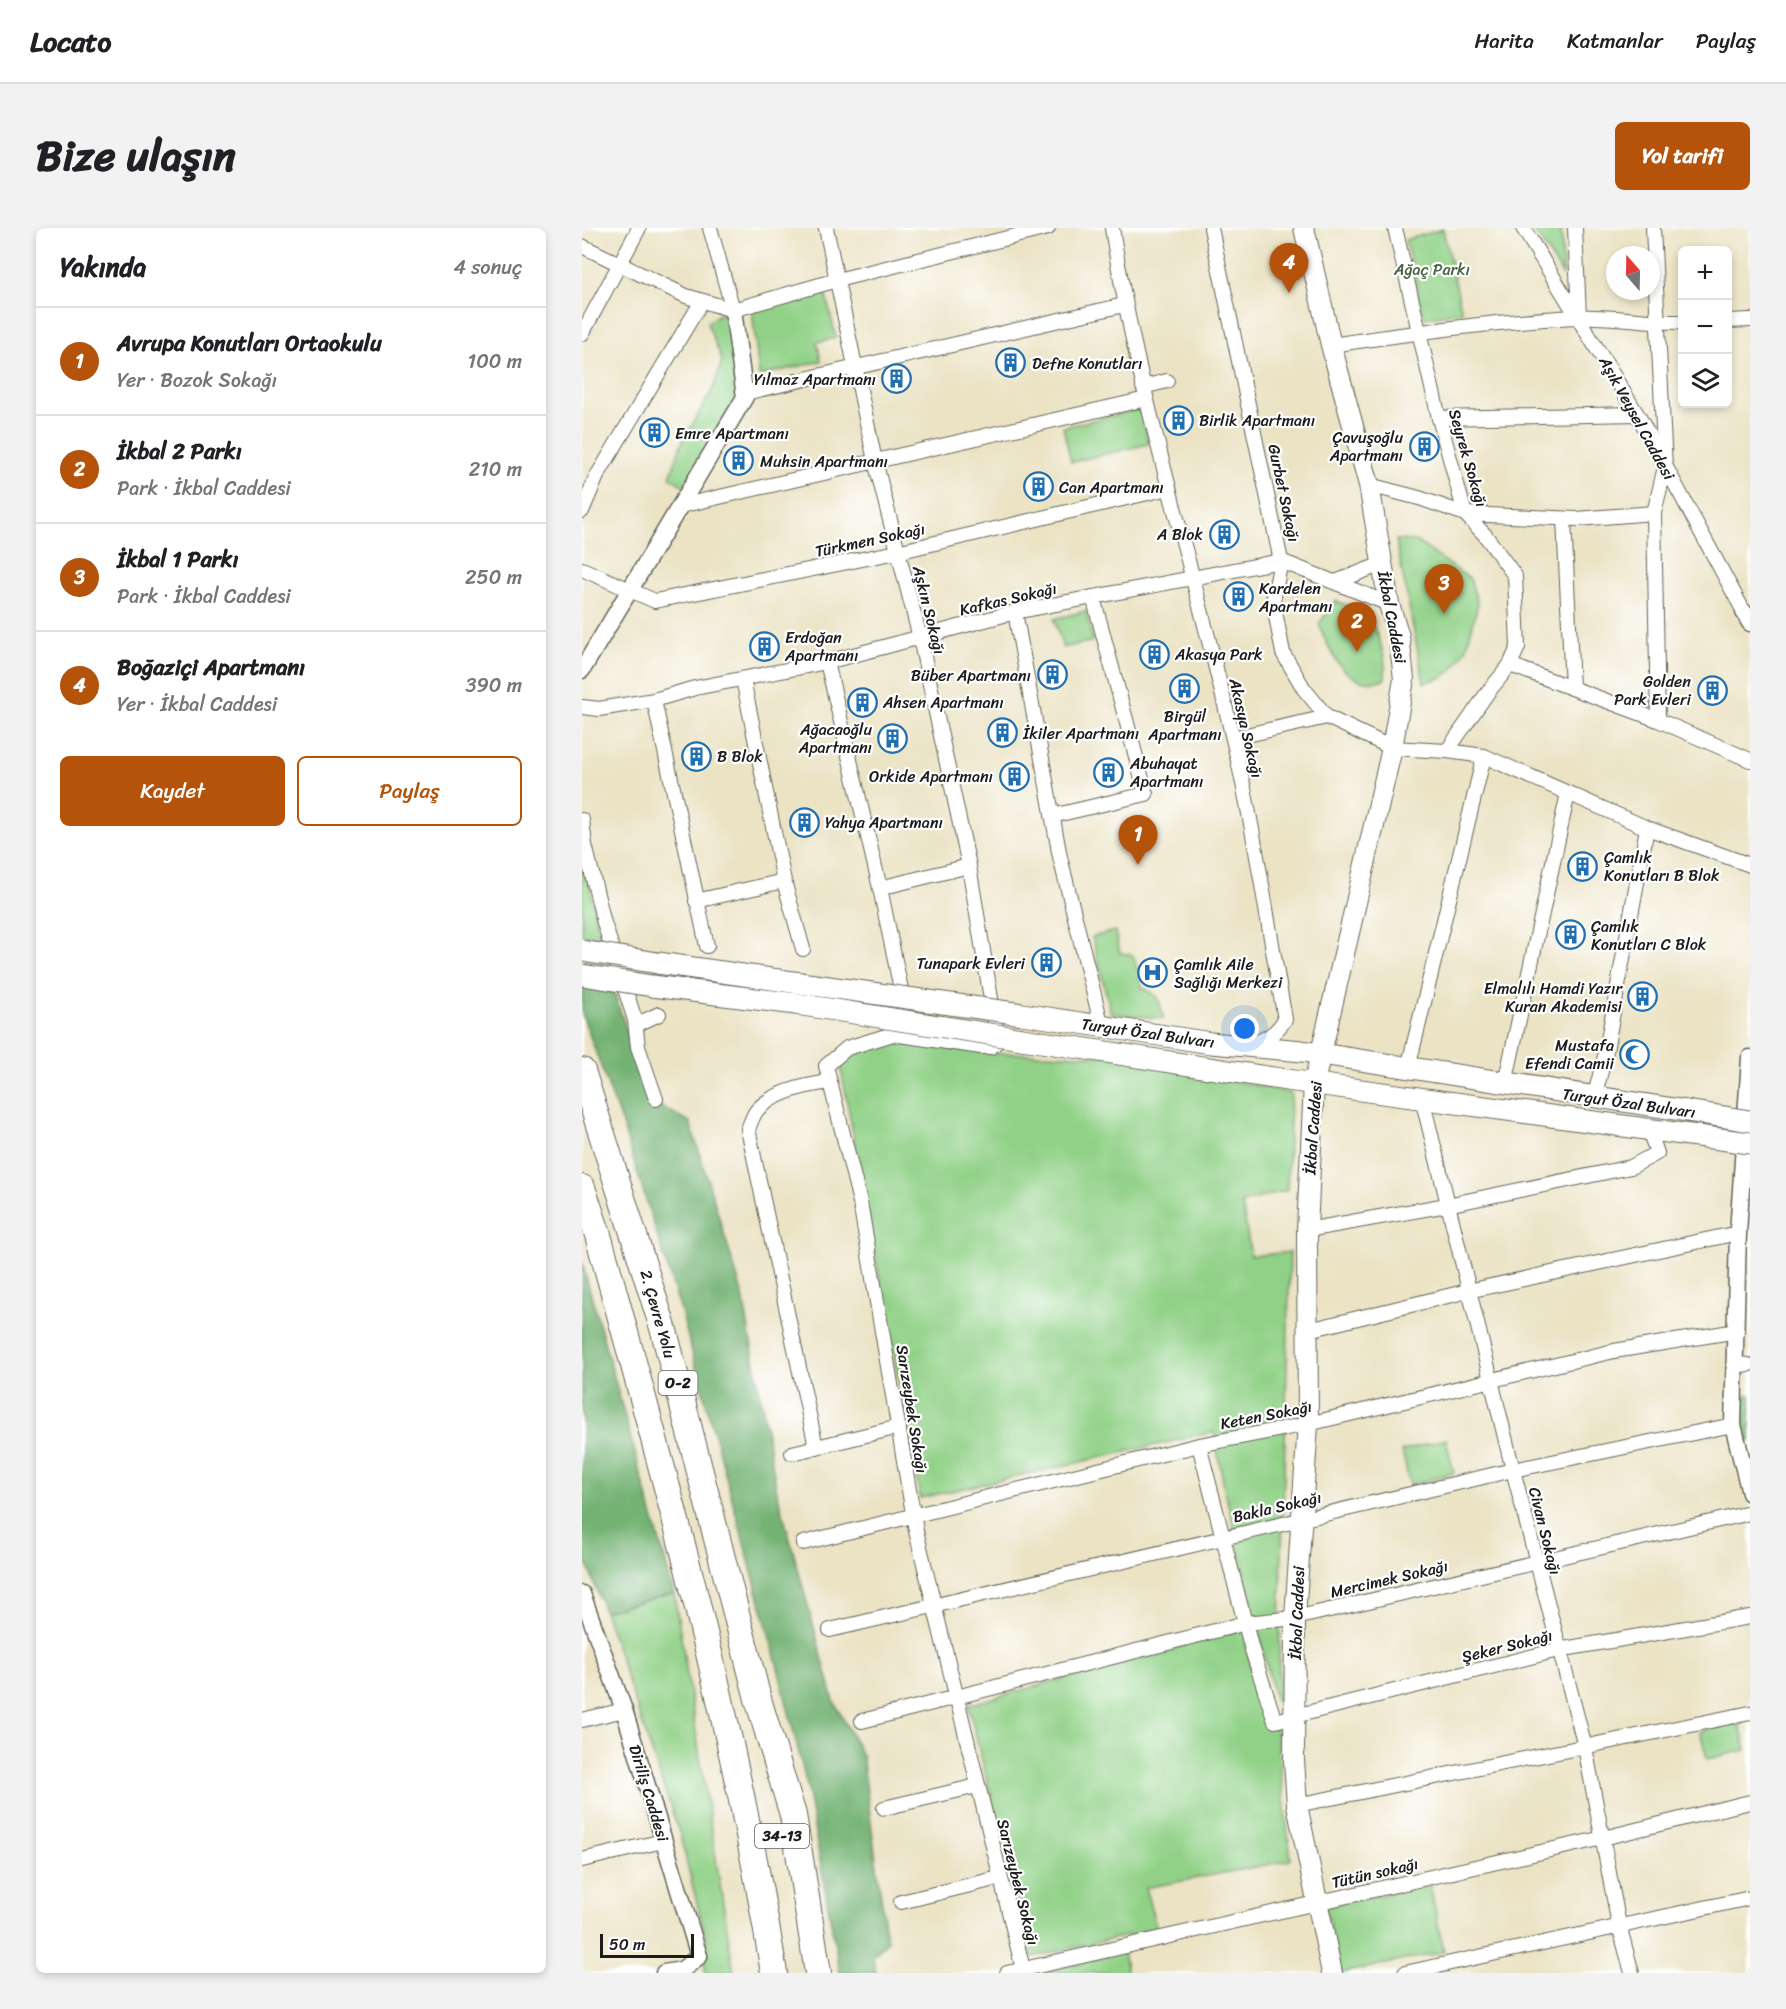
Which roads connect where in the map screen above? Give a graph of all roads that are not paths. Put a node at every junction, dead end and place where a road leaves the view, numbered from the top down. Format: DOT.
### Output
graph roads {
  1 [pos="639,228"];
  2 [pos="710,228"];
  3 [pos="826,228"];
  4 [pos="1048,228"];
  5 [pos="1112,228"];
  6 [pos="1211,228"];
  7 [pos="1304,228"];
  8 [pos="1395,228"];
  9 [pos="1523,228"];
  10 [pos="1575,228"];
  11 [pos="1653,228"];
  12 [pos="582,246"];
  13 [pos="618,262"];
  14 [pos="837,280"];
  15 [pos="702,301"];
  16 [pos="1124,305"];
  17 [pos="733,310"];
  18 [pos="1579,317"];
  19 [pos="1750,320"];
  20 [pos="1732,321"];
  21 [pos="1678,322"];
  22 [pos="1656,323"];
  23 [pos="1419,332"];
  24 [pos="582,334"];
  25 [pos="1331,345"];
  26 [pos="855,369"];
  27 [pos="1167,381"];
  28 [pos="745,393"];
  29 [pos="1144,393"];
  30 [pos="1637,414"];
  31 [pos="1439,418"];
  32 [pos="874,461"];
  33 [pos="1665,467"];
  34 [pos="1369,485"];
  35 [pos="1169,488"];
  36 [pos="680,506"];
  37 [pos="582,511"];
  38 [pos="1654,513"];
  39 [pos="1465,514"];
  40 [pos="1564,519"];
  41 [pos="897,552"];
  42 [pos="1281,561"];
  43 [pos="1382,564"];
  44 [pos="582,569"];
  45 [pos="1191,576"];
  46 [pos="1335,582"];
  47 [pos="629,590"];
  48 [pos="1094,597"];
  49 [pos="1389,604"];
  50 [pos="1015,612"];
  51 [pos="1748,617"];
  52 [pos="920,638"];
  53 [pos="827,662"];
  54 [pos="1510,665"];
  55 [pos="582,670"];
  56 [pos="743,679"];
  57 [pos="1572,688"];
  58 [pos="654,700"];
  59 [pos="582,707"];
  60 [pos="1327,717"];
  61 [pos="1658,720"];
  62 [pos="1233,738"];
  63 [pos="1392,748"];
  64 [pos="1447,752"];
  65 [pos="1484,756"];
  66 [pos="1750,760"];
  67 [pos="1568,793"];
  68 [pos="1052,816"];
  69 [pos="582,820"];
  70 [pos="1647,828"];
  71 [pos="1750,865"];
  72 [pos="969,866"];
  73 [pos="784,881"];
  74 [pos="880,888"];
  75 [pos="696,901"];
  76 [pos="707,946"];
  77 [pos="803,949"];
  78 [pos="582,951"];
  79 [pos="582,975"];
  80 [pos="993,1002"];
  81 [pos="660,1014"];
  82 [pos="636,1020"];
  83 [pos="1102,1027"];
  84 [pos="911,1036"];
  85 [pos="1250,1045"];
  86 [pos="1322,1054"];
  87 [pos="1750,1058"];
  88 [pos="1408,1068"];
  89 [pos="582,1071"];
  90 [pos="830,1082"];
  91 [pos="1314,1083"];
  92 [pos="1504,1084"];
  93 [pos="1422,1098"];
  94 [pos="1594,1098"];
  95 [pos="656,1099"];
  96 [pos="1747,1118"];
  97 [pos="1649,1130"];
  98 [pos="1750,1143"];
  99 [pos="582,1188"];
  100 [pos="1447,1205"];
  101 [pos="1307,1230"];
  102 [pos="1738,1233"];
  103 [pos="1468,1291"];
  104 [pos="1308,1330"];
  105 [pos="1737,1331"];
  106 [pos="1491,1380"];
  107 [pos="1308,1424"];
  108 [pos="1733,1425"];
  109 [pos="899,1427"];
  110 [pos="1199,1444"];
  111 [pos="816,1447"];
  112 [pos="792,1453"];
  113 [pos="1513,1470"];
  114 [pos="1750,1493"];
  115 [pos="1750,1513"];
  116 [pos="913,1515"];
  117 [pos="1302,1519"];
  118 [pos="1222,1536"];
  119 [pos="803,1543"];
  120 [pos="1537,1562"];
  121 [pos="582,1594"];
  122 [pos="936,1604"];
  123 [pos="1750,1617"];
  124 [pos="1295,1618"];
  125 [pos="1246,1623"];
  126 [pos="830,1630"];
  127 [pos="1558,1650"];
  128 [pos="957,1698"];
  129 [pos="758,1699"];
  130 [pos="721,1706"];
  131 [pos="624,1710"];
  132 [pos="1750,1713"];
  133 [pos="1295,1717"];
  134 [pos="582,1720"];
  135 [pos="862,1721"];
  136 [pos="1585,1747"];
  137 [pos="977,1786"];
  138 [pos="1750,1802"];
  139 [pos="1297,1805"];
  140 [pos="884,1808"];
  141 [pos="1603,1838"];
  142 [pos="663,1841"];
  143 [pos="582,1860"];
  144 [pos="999,1878"];
  145 [pos="1750,1898"];
  146 [pos="901,1902"];
  147 [pos="1318,1902"];
  148 [pos="1619,1925"];
  149 [pos="1024,1971"];
  150 [pos="664,1973"];
  151 [pos="756,1973"];
  152 [pos="774,1973"];
  153 [pos="803,1973"];
  154 [pos="818,1973"];
  155 [pos="1007,1973"];
  156 [pos="1332,1973"];
  157 [pos="1405,1973"];
  158 [pos="1632,1973"];
  1 -- 13 [label="street"];
  2 -- 17 [label="street"];
  3 -- 14 [label="street, Aşkın Sokağı"];
  4 -- 14 [label="street"];
  5 -- 16 [label="street, Akasya Sokağı"];
  6 -- 42 [label="street, Gurbet Sokağı"];
  7 -- 25 [label="main road, İkbal Caddesi"];
  8 -- 23 [label="street, Seyrek Sokağı"];
  9 -- 18 [label="street, Aşık Veysel Caddesi"];
  10 -- 18 [label="street"];
  11 -- 22 [label="street"];
  12 -- 13 [label="street"];
  13 -- 15 [label="street"];
  13 -- 24 [label="street"];
  14 -- 17 [label="street"];
  14 -- 26 [label="street, Aşkın Sokağı"];
  15 -- 17 [label="street"];
  15 -- 37 [label="street"];
  16 -- 26 [label="street"];
  16 -- 29 [label="street, Akasya Sokağı"];
  17 -- 28 [label="street"];
  18 -- 22 [label="street"];
  18 -- 23 [label="street"];
  18 -- 30 [label="street, Aşık Veysel Caddesi"];
  19 -- 20 [label="street"];
  21 -- 22 [label="street"];
  22 -- 33 [label="street"];
  23 -- 25 [label="street"];
  23 -- 31 [label="street, Seyrek Sokağı"];
  25 -- 34 [label="main road, İkbal Caddesi"];
  26 -- 28 [label="street"];
  26 -- 32 [label="street, Aşkın Sokağı"];
  27 -- 29 [label="street"];
  28 -- 36 [label="street"];
  29 -- 32 [label="street"];
  29 -- 35 [label="street, Akasya Sokağı"];
  30 -- 31 [label="street"];
  30 -- 33 [label="street, Aşık Veysel Caddesi"];
  31 -- 39 [label="street, Seyrek Sokağı"];
  32 -- 36 [label="street"];
  32 -- 41 [label="street, Aşkın Sokağı"];
  33 -- 38 [label="street"];
  33 -- 51 [label="street, Aşık Veysel Caddesi"];
  34 -- 39 [label="street"];
  34 -- 43 [label="main road, İkbal Caddesi"];
  35 -- 41 [label="street, Türkmen Sokağı"];
  35 -- 45 [label="street, Akasya Sokağı"];
  36 -- 47 [label="street"];
  38 -- 40 [label="street"];
  38 -- 61 [label="street"];
  39 -- 40 [label="street"];
  39 -- 54 [label="street, Seyrek Sokağı"];
  40 -- 57 [label="street"];
  41 -- 47 [label="street, Türkmen Sokağı"];
  41 -- 52 [label="street, Aşkın Sokağı"];
  42 -- 45 [label="street, Kafkas Sokağı"];
  42 -- 46 [label="street"];
  42 -- 60 [label="street, Gurbet Sokağı"];
  43 -- 46 [label="street"];
  43 -- 49 [label="main road, İkbal Caddesi"];
  44 -- 47 [label="street, Türkmen Sokağı"];
  45 -- 48 [label="street, Kafkas Sokağı"];
  45 -- 62 [label="street, Akasya Sokağı"];
  46 -- 49 [label="street"];
  47 -- 55 [label="street"];
  48 -- 50 [label="street, Kafkas Sokağı"];
  48 -- 68 [label="street"];
  49 -- 63 [label="main road, İkbal Caddesi"];
  50 -- 52 [label="street, Kafkas Sokağı"];
  50 -- 68 [label="street"];
  52 -- 53 [label="street, Kafkas Sokağı"];
  52 -- 72 [label="street, Aşkın Sokağı"];
  53 -- 56 [label="street, Kafkas Sokağı"];
  53 -- 74 [label="street"];
  54 -- 57 [label="street"];
  54 -- 64 [label="street, Seyrek Sokağı"];
  56 -- 58 [label="street, Kafkas Sokağı"];
  56 -- 73 [label="street"];
  57 -- 61 [label="street"];
  58 -- 59 [label="street, Kafkas Sokağı"];
  58 -- 75 [label="street"];
  60 -- 62 [label="street"];
  60 -- 63 [label="street, Gurbet Sokağı"];
  61 -- 66 [label="street"];
  62 -- 85 [label="street, Akasya Sokağı"];
  63 -- 64 [label="street"];
  63 -- 86 [label="main road, İkbal Caddesi"];
  64 -- 65 [label="street"];
  65 -- 67 [label="street"];
  65 -- 88 [label="street"];
  67 -- 70 [label="street"];
  67 -- 92 [label="street"];
  68 -- 83 [label="street"];
  69 -- 82 [label="street"];
  70 -- 71 [label="street"];
  70 -- 94 [label="street"];
  72 -- 74 [label="street"];
  72 -- 80 [label="street, Aşkın Sokağı"];
  73 -- 75 [label="street"];
  73 -- 77 [label="street"];
  74 -- 84 [label="street"];
  75 -- 76 [label="street"];
  78 -- 83 [label="main road, Turgut Özal Bulvarı, bridge"];
  79 -- 91 [label="main road, Turgut Özal Bulvarı, bridge"];
  80 -- 84 [label="street, Sarızeybek Sokağı"];
  81 -- 82 [label="street"];
  82 -- 95 [label="street"];
  83 -- 85 [label="main road, Turgut Özal Bulvarı"];
  84 -- 90 [label="street, Sarızeybek Sokağı"];
  85 -- 86 [label="main road, Turgut Özal Bulvarı"];
  86 -- 88 [label="main road, Turgut Özal Bulvarı"];
  86 -- 91 [label="main road, İkbal Caddesi"];
  87 -- 96 [label="street"];
  88 -- 92 [label="main road, Turgut Özal Bulvarı"];
  89 -- 129 [label="highway, 2. Çevre Yolu / O-2"];
  90 -- 109 [label="street, Sarızeybek Sokağı"];
  90 -- 111 [label="street"];
  91 -- 93 [label="main road, Turgut Özal Bulvarı"];
  91 -- 101 [label="main road, İkbal Caddesi"];
  92 -- 94 [label="main road, Turgut Özal Bulvarı"];
  93 -- 97 [label="main road, Turgut Özal Bulvarı"];
  93 -- 100 [label="street, Civan Sokağı"];
  94 -- 96 [label="main road, Turgut Özal Bulvarı, bridge"];
  96 -- 102 [label="street"];
  97 -- 98 [label="main road, Turgut Özal Bulvarı, bridge"];
  97 -- 100 [label="street"];
  99 -- 130 [label="highway, O-2"];
  100 -- 101 [label="street"];
  100 -- 103 [label="street, Civan Sokağı"];
  101 -- 104 [label="main road, İkbal Caddesi"];
  102 -- 103 [label="street"];
  102 -- 105 [label="street"];
  103 -- 104 [label="street"];
  103 -- 106 [label="street, Civan Sokağı"];
  104 -- 107 [label="main road, İkbal Caddesi"];
  105 -- 106 [label="street, Keten Sokağı"];
  105 -- 108 [label="street"];
  106 -- 107 [label="street, Keten Sokağı"];
  106 -- 113 [label="street, Civan Sokağı"];
  107 -- 110 [label="street, Keten Sokağı"];
  107 -- 117 [label="main road, İkbal Caddesi"];
  108 -- 113 [label="street, Bakla Sokağı"];
  108 -- 114 [label="street"];
  109 -- 111 [label="street"];
  109 -- 116 [label="street, Sarızeybek Sokağı"];
  110 -- 116 [label="street, Keten Sokağı"];
  110 -- 118 [label="street"];
  111 -- 112 [label="street"];
  113 -- 117 [label="street, Bakla Sokağı"];
  113 -- 120 [label="street, Civan Sokağı"];
  115 -- 120 [label="street, Mercimek Sokağı"];
  116 -- 119 [label="street, Keten Sokağı"];
  116 -- 122 [label="street, Sarızeybek Sokağı"];
  117 -- 118 [label="street, Bakla Sokağı"];
  117 -- 124 [label="main road, İkbal Caddesi"];
  118 -- 122 [label="street, Bakla Sokağı"];
  118 -- 125 [label="street"];
  120 -- 124 [label="street, Mercimek Sokağı"];
  120 -- 127 [label="street, Civan Sokağı"];
  121 -- 131 [label="street, Diriliş Caddesi"];
  122 -- 126 [label="street, Bakla Sokağı"];
  122 -- 128 [label="street, Sarızeybek Sokağı"];
  123 -- 127 [label="street, Şeker Sokağı"];
  124 -- 125 [label="street, Mercimek Sokağı"];
  124 -- 133 [label="main road, İkbal Caddesi"];
  125 -- 128 [label="street, Mercimek Sokağı"];
  125 -- 133 [label="street, Şeker Sokağı"];
  127 -- 133 [label="street, Şeker Sokağı"];
  127 -- 136 [label="street, Civan Sokağı"];
  128 -- 135 [label="street, Mercimek Sokağı"];
  128 -- 137 [label="street, Sarızeybek Sokağı"];
  129 -- 153 [label="highway, 34-13"];
  129 -- 154 [label="highway"];
  130 -- 151 [label="highway"];
  130 -- 152 [label="highway, 34-13"];
  131 -- 134 [label="street"];
  131 -- 142 [label="street, Diriliş Caddesi"];
  132 -- 136 [label="street"];
  133 -- 139 [label="main road, İkbal Caddesi"];
  136 -- 139 [label="street"];
  136 -- 141 [label="street, Civan Sokağı"];
  137 -- 140 [label="street"];
  137 -- 144 [label="street, Sarızeybek Sokağı"];
  138 -- 141 [label="street, Tütün sokağı"];
  139 -- 147 [label="main road, İkbal Caddesi"];
  141 -- 147 [label="street, Tütün sokağı"];
  141 -- 148 [label="street, Civan Sokağı"];
  142 -- 143 [label="street"];
  142 -- 150 [label="street, Diriliş Caddesi"];
  144 -- 146 [label="street"];
  144 -- 149 [label="street, Sarızeybek Sokağı"];
  145 -- 148 [label="street"];
  147 -- 149 [label="street, Tütün sokağı"];
  147 -- 156 [label="main road, İkbal Caddesi"];
  148 -- 157 [label="street"];
  148 -- 158 [label="street, Civan Sokağı"];
  149 -- 155 [label="street, Tütün sokağı"];
}
